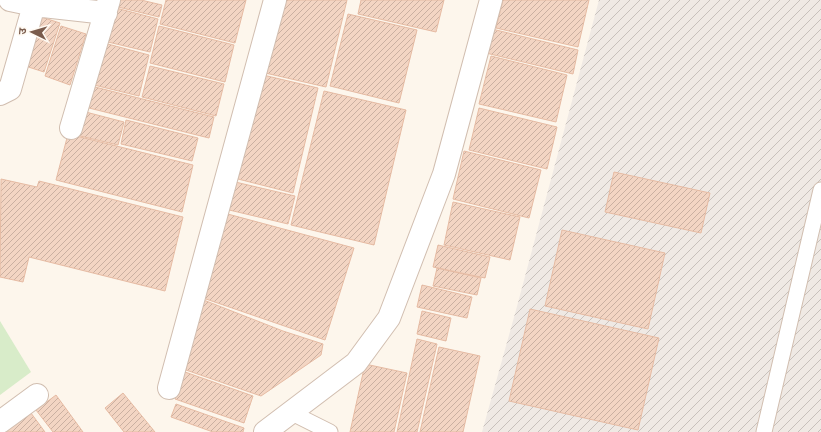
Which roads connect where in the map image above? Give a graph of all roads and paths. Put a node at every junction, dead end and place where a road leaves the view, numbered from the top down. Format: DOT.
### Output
graph roads {
  1 [pos="10,0"];
  2 [pos="275,0"];
  3 [pos="491,0"];
  4 [pos="34,5"];
  5 [pos="107,7"];
  6 [pos="0,94"];
  7 [pos="71,128"];
  8 [pos="821,190"];
  9 [pos="169,388"];
  10 [pos="37,395"];
  11 [pos="290,412"];
  12 [pos="0,422"];
  13 [pos="265,432"];
  14 [pos="330,432"];
  15 [pos="764,432"];
  1 -- 4 [label="street"];
  2 -- 9 [label="street"];
  3 -- 11 [label="street"];
  4 -- 5 [label="street"];
  4 -- 6 [label="street"];
  5 -- 7 [label="street"];
  8 -- 15 [label="lane"];
  10 -- 12 [label="street"];
  11 -- 13 [label="street"];
  11 -- 14 [label="lane"];
}
